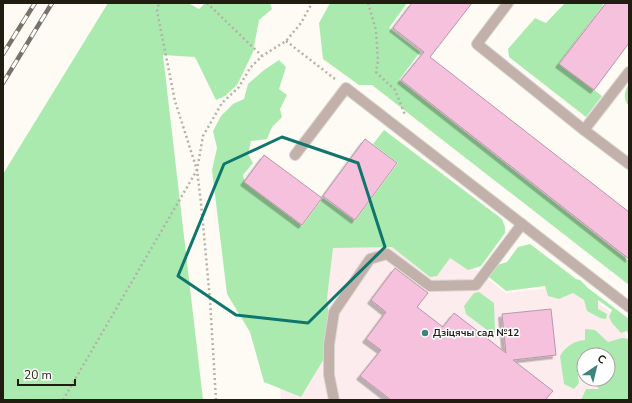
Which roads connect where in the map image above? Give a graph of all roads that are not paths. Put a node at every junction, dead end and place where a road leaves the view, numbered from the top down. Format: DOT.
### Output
graph roads {
  1 [pos="508,3"];
  2 [pos="629,72"];
  3 [pos="584,130"];
  4 [pos="295,155"];
  5 [pos="629,164"];
  6 [pos="522,224"];
  7 [pos="629,307"];
  8 [pos="334,400"];
  1 -- 3 [label="lane"];
  2 -- 3 [label="lane"];
  3 -- 5 [label="lane"];
  4 -- 6 [label="lane"];
  6 -- 7 [label="lane"];
  6 -- 8 [label="lane"];
}
